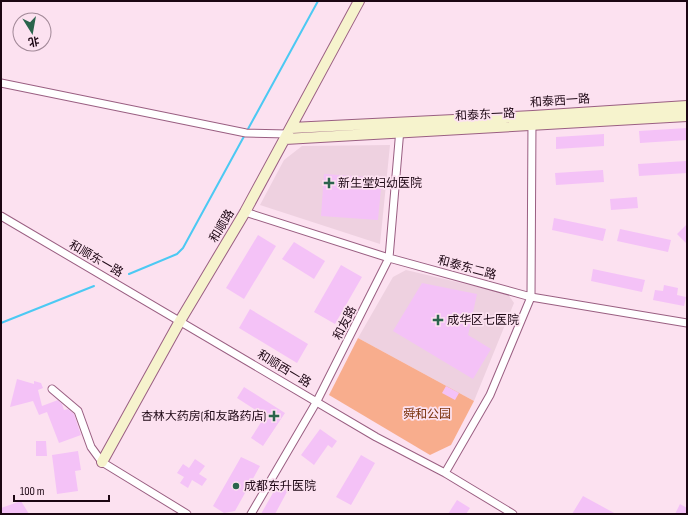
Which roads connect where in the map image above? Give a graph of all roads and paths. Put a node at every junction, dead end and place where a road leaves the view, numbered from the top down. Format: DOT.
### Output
graph roads {
  1 [pos="359,1"];
  2 [pos="1,83"];
  3 [pos="687,106"];
  4 [pos="687,116"];
  5 [pos="532,121"];
  6 [pos="400,128"];
  7 [pos="288,134"];
  8 [pos="246,212"];
  9 [pos="1,216"];
  10 [pos="389,258"];
  11 [pos="531,297"];
  12 [pos="180,321"];
  13 [pos="687,323"];
  14 [pos="52,389"];
  15 [pos="317,401"];
  16 [pos="102,462"];
  17 [pos="445,473"];
  18 [pos="187,514"];
  19 [pos="251,514"];
  20 [pos="513,514"];
  1 -- 7 [label="street, 和顺路"];
  2 -- 7 [label="street"];
  3 -- 5 [label="street, 和泰西一路"];
  4 -- 5 [label="street, 和泰东一路"];
  5 -- 6 [label="street, 和泰东一路"];
  5 -- 11 [label="street"];
  6 -- 7 [label="street, 和泰东一路"];
  6 -- 10 [label="street, 和友路"];
  7 -- 8 [label="street, 和顺路"];
  8 -- 10 [label="street, 和泰东二路"];
  8 -- 12 [label="street, 和顺路"];
  9 -- 12 [label="street, 和顺东一路"];
  10 -- 11 [label="street, 和泰东二路"];
  10 -- 15 [label="street, 和友路"];
  11 -- 13 [label="street, 和泰东二路"];
  11 -- 17 [label="street"];
  12 -- 15 [label="street, 和顺西一路"];
  12 -- 16 [label="street, 和顺路"];
  14 -- 16 [label="street"];
  15 -- 17 [label="street, 和顺西一路"];
  15 -- 19 [label="street, 和友路"];
  16 -- 18 [label="street"];
  17 -- 20 [label="street, 和顺西一路"];
}
